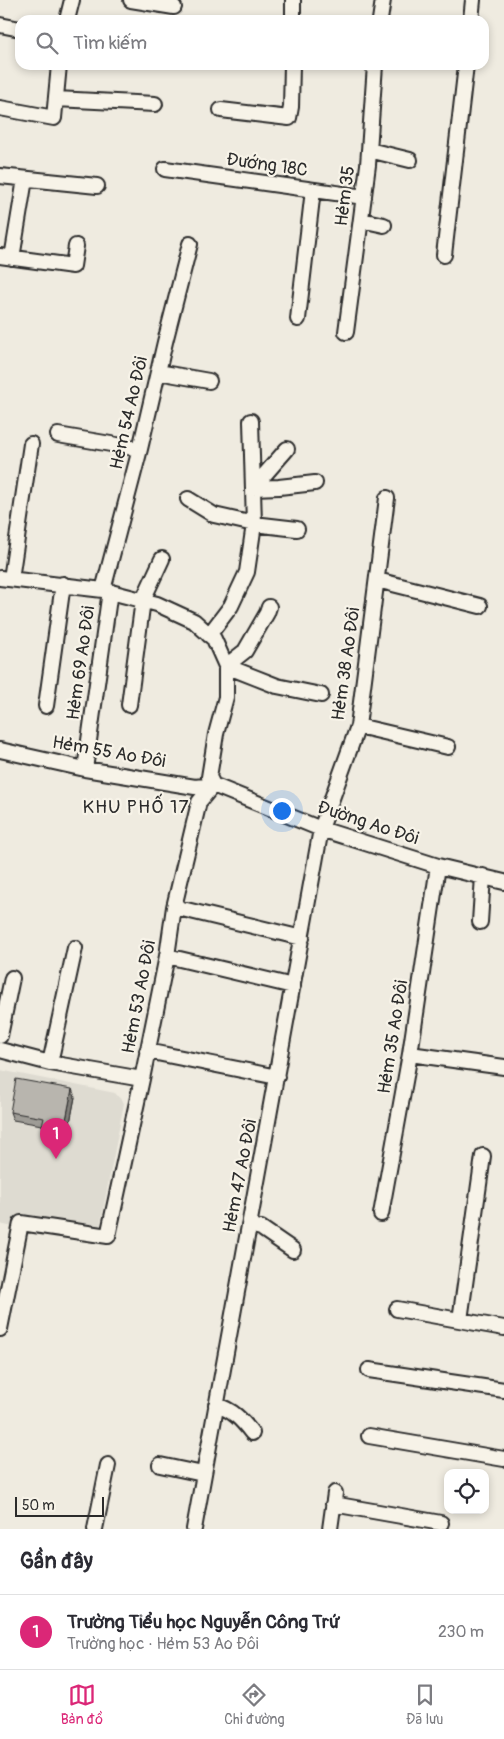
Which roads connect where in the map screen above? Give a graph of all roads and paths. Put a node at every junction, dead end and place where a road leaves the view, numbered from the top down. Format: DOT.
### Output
graph roads {
  1 [pos="72,0"];
  2 [pos="131,0"];
  3 [pos="293,0"];
  4 [pos="383,0"];
  5 [pos="473,0"];
  6 [pos="174,7"];
  7 [pos="68,15"];
  8 [pos="293,15"];
  9 [pos="381,15"];
  10 [pos="472,15"];
  11 [pos="0,26"];
  12 [pos="15,28"];
  13 [pos="59,70"];
  14 [pos="292,70"];
  15 [pos="375,70"];
  16 [pos="465,70"];
  17 [pos="56,99"];
  18 [pos="155,104"];
  19 [pos="0,108"];
  20 [pos="221,110"];
  21 [pos="370,150"];
  22 [pos="410,160"];
  23 [pos="165,169"];
  24 [pos="0,176"];
  25 [pos="25,179"];
  26 [pos="97,186"];
  27 [pos="313,190"];
  28 [pos="364,197"];
  29 [pos="361,220"];
  30 [pos="384,225"];
  31 [pos="190,244"];
  32 [pos="76,246"];
  33 [pos="444,255"];
  34 [pos="6,257"];
  35 [pos="298,320"];
  36 [pos="346,332"];
  37 [pos="158,372"];
  38 [pos="209,381"];
  39 [pos="251,421"];
  40 [pos="58,435"];
  41 [pos="31,444"];
  42 [pos="140,449"];
  43 [pos="287,449"];
  44 [pos="315,483"];
  45 [pos="253,488"];
  46 [pos="387,498"];
  47 [pos="188,499"];
  48 [pos="254,524"];
  49 [pos="297,528"];
  50 [pos="162,560"];
  51 [pos="6,578"];
  52 [pos="378,580"];
  53 [pos="63,584"];
  54 [pos="106,590"];
  55 [pos="144,600"];
  56 [pos="480,606"];
  57 [pos="268,607"];
  58 [pos="209,635"];
  59 [pos="226,666"];
  60 [pos="321,695"];
  61 [pos="46,706"];
  62 [pos="129,706"];
  63 [pos="358,726"];
  64 [pos="448,747"];
  65 [pos="0,750"];
  66 [pos="86,769"];
  67 [pos="213,785"];
  68 [pos="321,829"];
  69 [pos="438,866"];
  70 [pos="483,876"];
  71 [pos="504,882"];
  72 [pos="174,907"];
  73 [pos="480,922"];
  74 [pos="302,938"];
  75 [pos="75,948"];
  76 [pos="167,956"];
  77 [pos="12,978"];
  78 [pos="293,986"];
  79 [pos="0,1036"];
  80 [pos="0,1050"];
  81 [pos="147,1051"];
  82 [pos="410,1054"];
  83 [pos="50,1063"];
  84 [pos="504,1067"];
  85 [pos="277,1077"];
  86 [pos="142,1079"];
  87 [pos="483,1156"];
  88 [pos="381,1214"];
  89 [pos="250,1225"];
  90 [pos="292,1250"];
  91 [pos="396,1309"];
  92 [pos="460,1320"];
  93 [pos="504,1328"];
  94 [pos="0,1329"];
  95 [pos="369,1370"];
  96 [pos="504,1390"];
  97 [pos="216,1405"];
  98 [pos="252,1433"];
  99 [pos="369,1436"];
  100 [pos="504,1459"];
  101 [pos="160,1464"];
  102 [pos="108,1465"];
  103 [pos="203,1474"];
  104 [pos="441,1523"];
  105 [pos="95,1529"];
  106 [pos="194,1529"];
  107 [pos="330,1529"];
  1 -- 7 [label="street"];
  2 -- 6 [label="street"];
  3 -- 8 [label="street"];
  4 -- 9 [label="street"];
  5 -- 10 [label="street"];
  11 -- 12 [label="street"];
  13 -- 17 [label="street"];
  14 -- 20 [label="street"];
  15 -- 21 [label="street, Hẻm 35"];
  16 -- 33 [label="street"];
  17 -- 18 [label="street"];
  17 -- 19 [label="street"];
  21 -- 22 [label="street"];
  21 -- 28 [label="street, Hẻm 35"];
  23 -- 27 [label="street, Đướng 18C"];
  24 -- 25 [label="street"];
  25 -- 26 [label="street"];
  25 -- 34 [label="street"];
  27 -- 28 [label="street, Đướng 18C"];
  27 -- 35 [label="street"];
  28 -- 29 [label="street, Hẻm 35"];
  29 -- 30 [label="street"];
  29 -- 36 [label="street, Hẻm 35"];
  31 -- 37 [label="street, Hẻm 54 Ao Đôi"];
  32 -- 34 [label="street"];
  37 -- 38 [label="street"];
  37 -- 42 [label="street, Hẻm 54 Ao Đôi"];
  39 -- 45 [label="street"];
  40 -- 42 [label="street"];
  41 -- 51 [label="street"];
  42 -- 54 [label="street, Hẻm 54 Ao Đôi"];
  43 -- 45 [label="street"];
  44 -- 45 [label="street"];
  45 -- 48 [label="street"];
  46 -- 52 [label="street, Hẻm 38 Ao Đôi"];
  47 -- 48 [label="street"];
  48 -- 49 [label="street"];
  48 -- 58 [label="street"];
  50 -- 55 [label="street"];
  51 -- 53 [label="street"];
  52 -- 56 [label="street"];
  52 -- 63 [label="street, Hẻm 38 Ao Đôi"];
  53 -- 54 [label="street"];
  53 -- 61 [label="street"];
  54 -- 55 [label="street"];
  54 -- 66 [label="street, Hẻm 69 Ao Đôi"];
  55 -- 58 [label="street"];
  55 -- 62 [label="street"];
  57 -- 59 [label="street"];
  58 -- 59 [label="street"];
  59 -- 60 [label="street"];
  59 -- 67 [label="street"];
  63 -- 64 [label="street"];
  63 -- 68 [label="street, Hẻm 38 Ao Đôi"];
  65 -- 66 [label="street, Hẻm 55 Ao Đôi"];
  66 -- 67 [label="street, Hẻm 55 Ao Đôi"];
  67 -- 68 [label="street, Đường Ao Đôi"];
  67 -- 72 [label="street, Hẻm 53 Ao Đôi"];
  68 -- 69 [label="street, Đường Ao Đôi"];
  68 -- 74 [label="street, Hẻm 47 Ao Đôi"];
  69 -- 70 [label="street, Đường Ao Đôi"];
  69 -- 82 [label="street, Hẻm 35 Ao Đôi"];
  70 -- 71 [label="street, Đường Ao Đôi"];
  70 -- 73 [label="street"];
  72 -- 74 [label="street"];
  72 -- 76 [label="street, Hẻm 53 Ao Đôi"];
  74 -- 78 [label="street, Hẻm 47 Ao Đôi"];
  75 -- 83 [label="street"];
  76 -- 78 [label="street"];
  76 -- 81 [label="street, Hẻm 53 Ao Đôi"];
  77 -- 79 [label="street"];
  78 -- 85 [label="street, Hẻm 47 Ao Đôi"];
  80 -- 83 [label="street, Hẻm 53 Ao Đôi"];
  81 -- 85 [label="street"];
  81 -- 86 [label="street, Hẻm 53 Ao Đôi"];
  82 -- 84 [label="street"];
  82 -- 88 [label="street, Hẻm 35 Ao Đôi"];
  83 -- 86 [label="street, Hẻm 53 Ao Đôi"];
  85 -- 89 [label="street, Hẻm 47 Ao Đôi"];
  86 -- 94 [label="street"];
  87 -- 92 [label="street"];
  89 -- 90 [label="street"];
  89 -- 97 [label="street, Hẻm 47 Ao Đôi"];
  91 -- 92 [label="street"];
  92 -- 93 [label="street"];
  95 -- 96 [label="street"];
  97 -- 98 [label="street"];
  97 -- 103 [label="street, Hẻm 47 Ao Đôi"];
  99 -- 100 [label="street"];
  101 -- 103 [label="street"];
  102 -- 105 [label="street"];
  103 -- 106 [label="street, Hẻm 47 Ao Đôi"];
  104 -- 107 [label="street"];
}
